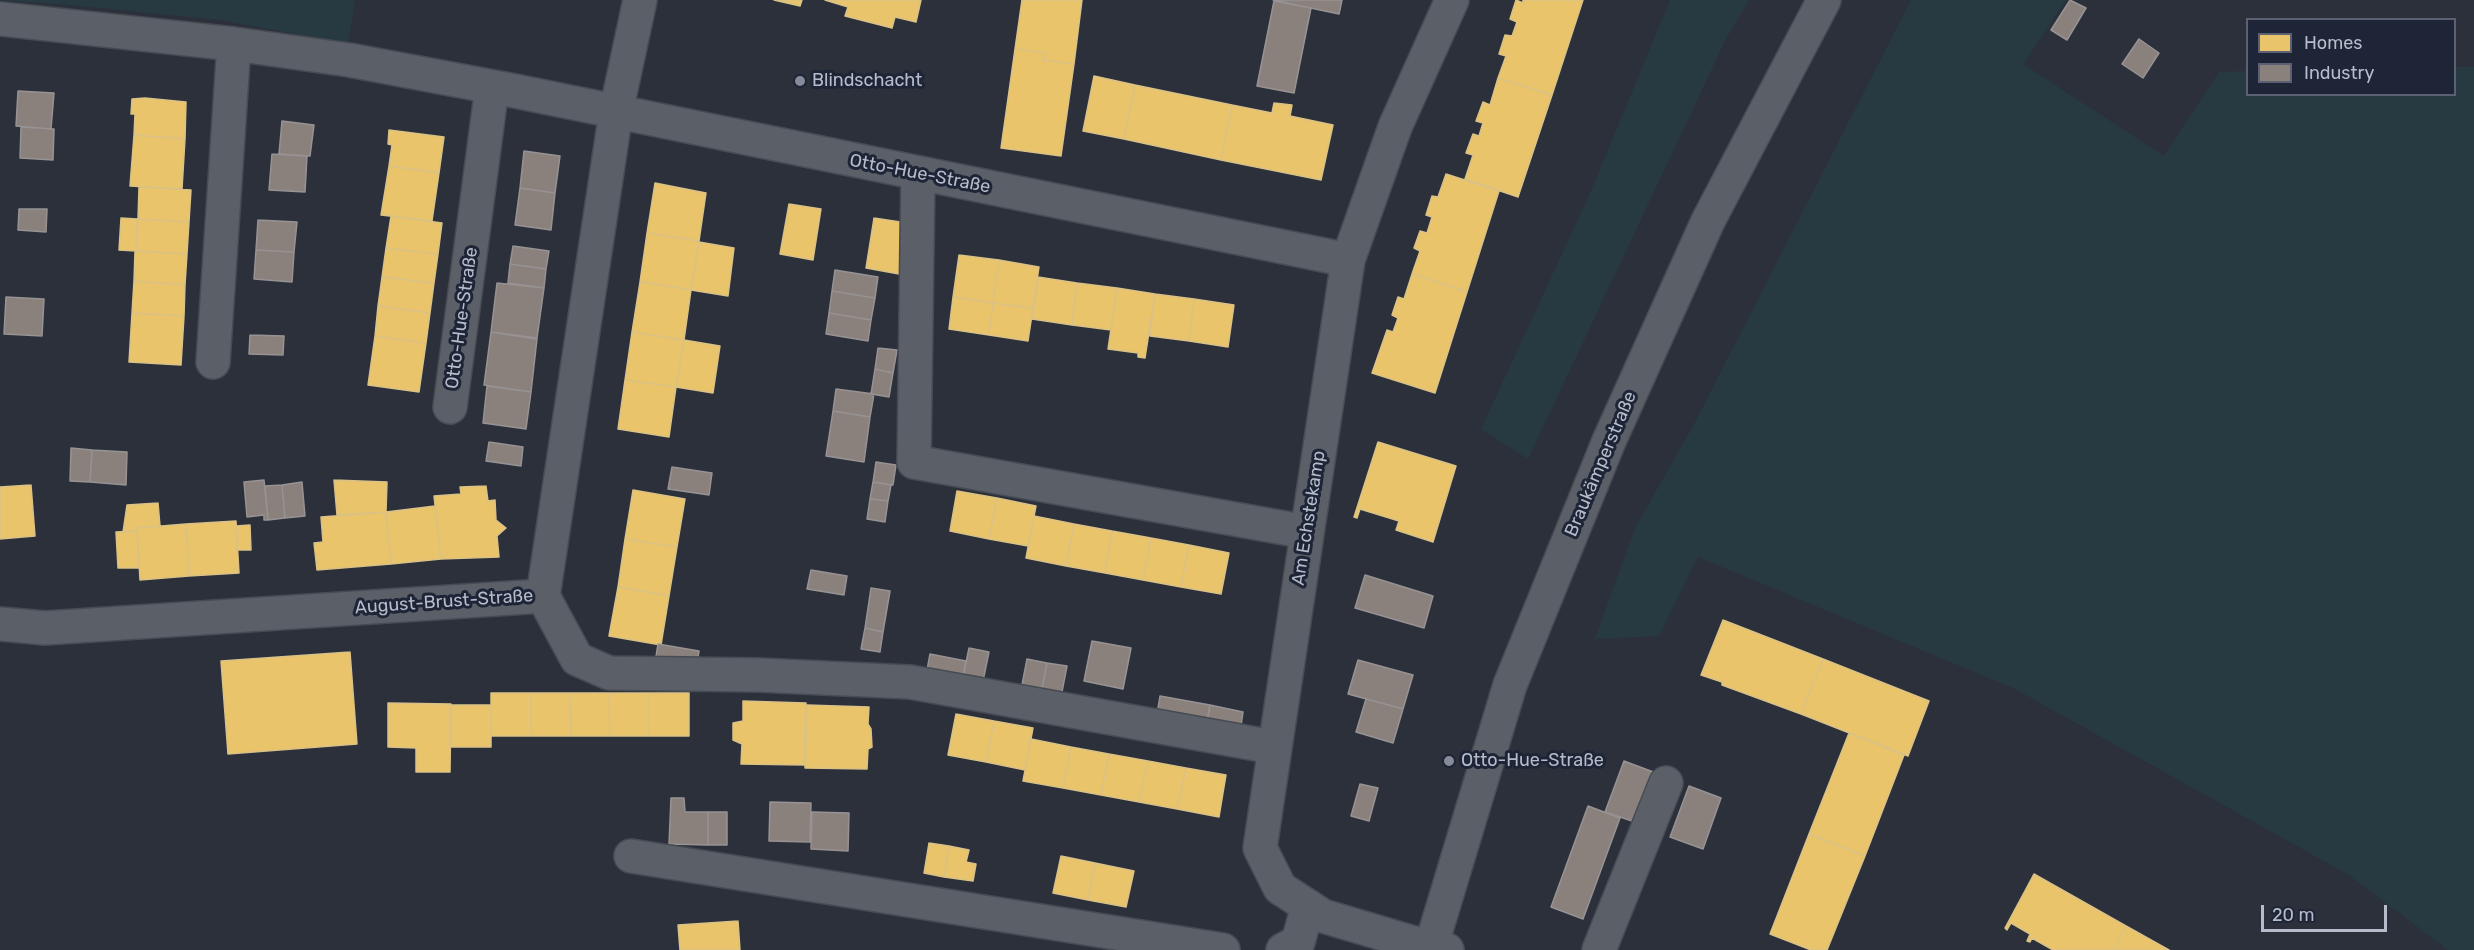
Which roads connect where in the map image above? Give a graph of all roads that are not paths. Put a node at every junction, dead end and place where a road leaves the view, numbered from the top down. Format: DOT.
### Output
graph roads {
  1 [pos="640,0"];
  2 [pos="1452,0"];
  3 [pos="1824,0"];
  4 [pos="0,19"];
  5 [pos="234,44"];
  6 [pos="492,87"];
  7 [pos="616,112"];
  8 [pos="918,173"];
  9 [pos="1348,260"];
  10 [pos="213,362"];
  11 [pos="450,407"];
  12 [pos="1307,532"];
  13 [pos="543,596"];
  14 [pos="0,624"];
  15 [pos="1274,747"];
  16 [pos="1666,783"];
  17 [pos="631,856"];
  18 [pos="1308,906"];
  19 [pos="1436,949"];
  20 [pos="1223,950"];
  21 [pos="1283,950"];
  22 [pos="1599,950"];
  1 -- 7 [label="street"];
  2 -- 9 [label="street, Am Echstekamp"];
  3 -- 19 [label="street, Braukämperstraße"];
  4 -- 5 [label="street, Otto-Hue-Straße"];
  5 -- 6 [label="street, Otto-Hue-Straße"];
  5 -- 10 [label="street"];
  6 -- 7 [label="street, Otto-Hue-Straße"];
  6 -- 11 [label="street, Otto-Hue-Straße"];
  7 -- 8 [label="street, Otto-Hue-Straße"];
  7 -- 13 [label="street, August-Brust-Straße"];
  8 -- 9 [label="street, Otto-Hue-Straße"];
  8 -- 12 [label="street"];
  9 -- 12 [label="street, Am Echstekamp"];
  12 -- 15 [label="street, Am Echstekamp"];
  13 -- 14 [label="street, August-Brust-Straße"];
  13 -- 15 [label="street"];
  15 -- 18 [label="street, Am Echstekamp"];
  16 -- 22 [label="street"];
  17 -- 20 [label="street"];
  18 -- 19 [label="street, Am Echstekamp"];
  18 -- 21 [label="street"];
}
